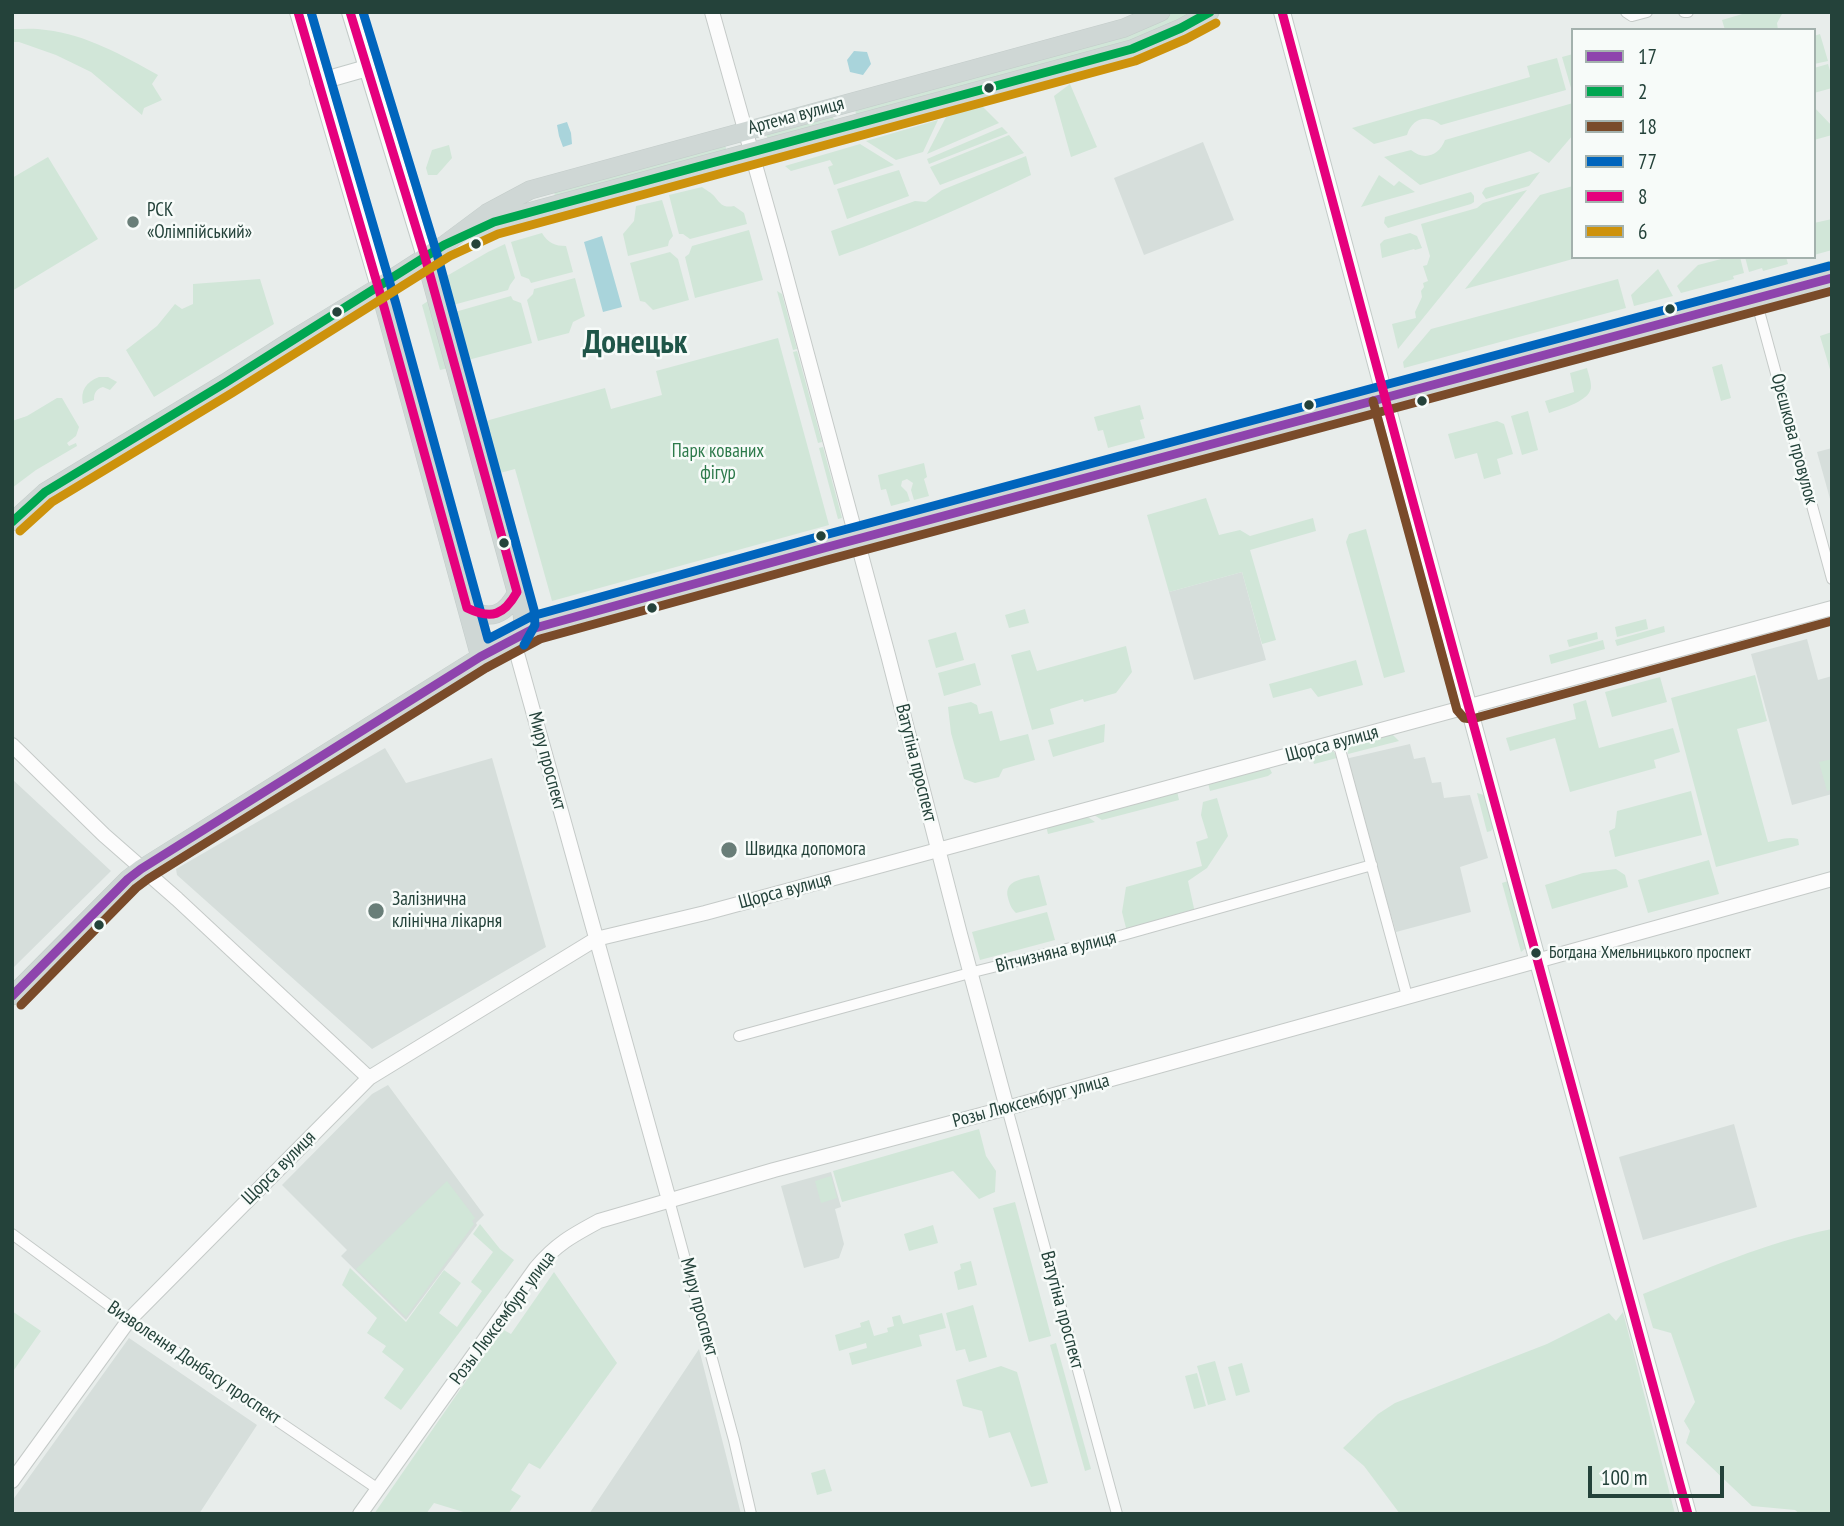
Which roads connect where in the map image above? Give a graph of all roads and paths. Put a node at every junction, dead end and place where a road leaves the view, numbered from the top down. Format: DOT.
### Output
graph roads {
  1 [pos="298,12"];
  2 [pos="350,12"];
  3 [pos="712,12"];
  4 [pos="1161,12"];
  5 [pos="1210,12"];
  6 [pos="1626,12"];
  7 [pos="1647,12"];
  8 [pos="1282,14"];
  9 [pos="367,68"];
  10 [pos="318,82"];
  11 [pos="829,108"];
  12 [pos="834,129"];
  13 [pos="746,130"];
  14 [pos="752,152"];
  15 [pos="561,180"];
  16 [pos="567,202"];
  17 [pos="444,245"];
  18 [pos="425,257"];
  19 [pos="1832,278"];
  20 [pos="379,287"];
  21 [pos="1756,300"];
  22 [pos="1385,398"];
  23 [pos="12,522"];
  24 [pos="856,540"];
  25 [pos="1832,579"];
  26 [pos="517,592"];
  27 [pos="467,608"];
  28 [pos="1832,608"];
  29 [pos="513,639"];
  30 [pos="480,657"];
  31 [pos="1469,707"];
  32 [pos="1338,742"];
  33 [pos="12,745"];
  34 [pos="938,849"];
  35 [pos="1371,865"];
  36 [pos="141,869"];
  37 [pos="1832,879"];
  38 [pos="596,939"];
  39 [pos="1537,961"];
  40 [pos="971,973"];
  41 [pos="12,996"];
  42 [pos="1408,996"];
  43 [pos="739,1036"];
  44 [pos="369,1078"];
  45 [pos="1007,1108"];
  46 [pos="669,1200"];
  47 [pos="12,1234"];
  48 [pos="129,1320"];
  49 [pos="12,1481"];
  50 [pos="378,1489"];
  51 [pos="360,1514"];
  52 [pos="751,1514"];
  53 [pos="1117,1514"];
  54 [pos="1688,1514"];
  1 -- 10 [label="main road"];
  2 -- 9 [label="main road, Миру проспект"];
  3 -- 13 [label="street, Ватутіна проспект"];
  4 -- 11 [label="main road, Артема вулиця"];
  5 -- 12 [label="main road, Артема вулиця"];
  6 -- 7 [label="street"];
  8 -- 22 [label="main road"];
  9 -- 10 [label="main road"];
  9 -- 18 [label="main road, Миру проспект"];
  10 -- 20 [label="main road"];
  11 -- 12 [label="main road"];
  11 -- 13 [label="main road, Артема вулиця"];
  12 -- 14 [label="main road, Артема вулиця"];
  13 -- 14 [label="street, Ватутіна проспект"];
  13 -- 15 [label="main road, Артема вулиця"];
  14 -- 16 [label="main road, Артема вулиця"];
  14 -- 24 [label="street, Ватутіна проспект"];
  15 -- 16 [label="main road"];
  15 -- 17 [label="main road, Артема вулиця"];
  16 -- 17 [label="main road, Артема вулиця"];
  17 -- 18 [label="main road, Артема вулиця"];
  18 -- 20 [label="main road, Артема вулиця"];
  18 -- 26 [label="main road, Миру проспект"];
  19 -- 21 [label="main road"];
  20 -- 23 [label="main road, Артема вулиця"];
  20 -- 27 [label="main road"];
  21 -- 22 [label="main road"];
  21 -- 25 [label="street, Орєшкова провулок"];
  22 -- 24 [label="main road"];
  22 -- 31 [label="main road"];
  24 -- 29 [label="main road"];
  24 -- 34 [label="street, Ватутіна проспект"];
  26 -- 27 [label="main road"];
  26 -- 29 [label="main road, Миру проспект"];
  27 -- 30 [label="main road"];
  28 -- 31 [label="street, Щорса вулиця"];
  29 -- 30 [label="main road"];
  29 -- 38 [label="street, Миру проспект"];
  30 -- 36 [label="main road"];
  31 -- 32 [label="street, Щорса вулиця"];
  31 -- 39 [label="main road"];
  32 -- 34 [label="street, Щорса вулиця"];
  32 -- 35 [label="street"];
  33 -- 36 [label="street"];
  34 -- 38 [label="street, Щорса вулиця"];
  34 -- 40 [label="street, Ватутіна проспект"];
  35 -- 40 [label="street, Вітчизняна вулиця"];
  35 -- 42 [label="street"];
  36 -- 41 [label="main road"];
  36 -- 44 [label="street"];
  37 -- 39 [label="street, Розы Люксембург улица"];
  38 -- 44 [label="street, Щорса вулиця"];
  38 -- 46 [label="street, Миру проспект"];
  39 -- 42 [label="street, Розы Люксембург улица"];
  39 -- 54 [label="main road"];
  40 -- 43 [label="street, Вітчизняна вулиця"];
  40 -- 45 [label="street, Ватутіна проспект"];
  42 -- 45 [label="street, Розы Люксембург улица"];
  44 -- 48 [label="street, Щорса вулиця"];
  45 -- 46 [label="street, Розы Люксембург улица"];
  45 -- 53 [label="street, Ватутіна проспект"];
  46 -- 50 [label="street, Розы Люксембург улица"];
  46 -- 52 [label="street, Миру проспект"];
  47 -- 48 [label="street, Визволення Донбасу проспект"];
  48 -- 49 [label="street, Щорса вулиця"];
  48 -- 50 [label="street, Визволення Донбасу проспект"];
  50 -- 51 [label="street, Розы Люксембург улица"];
}
